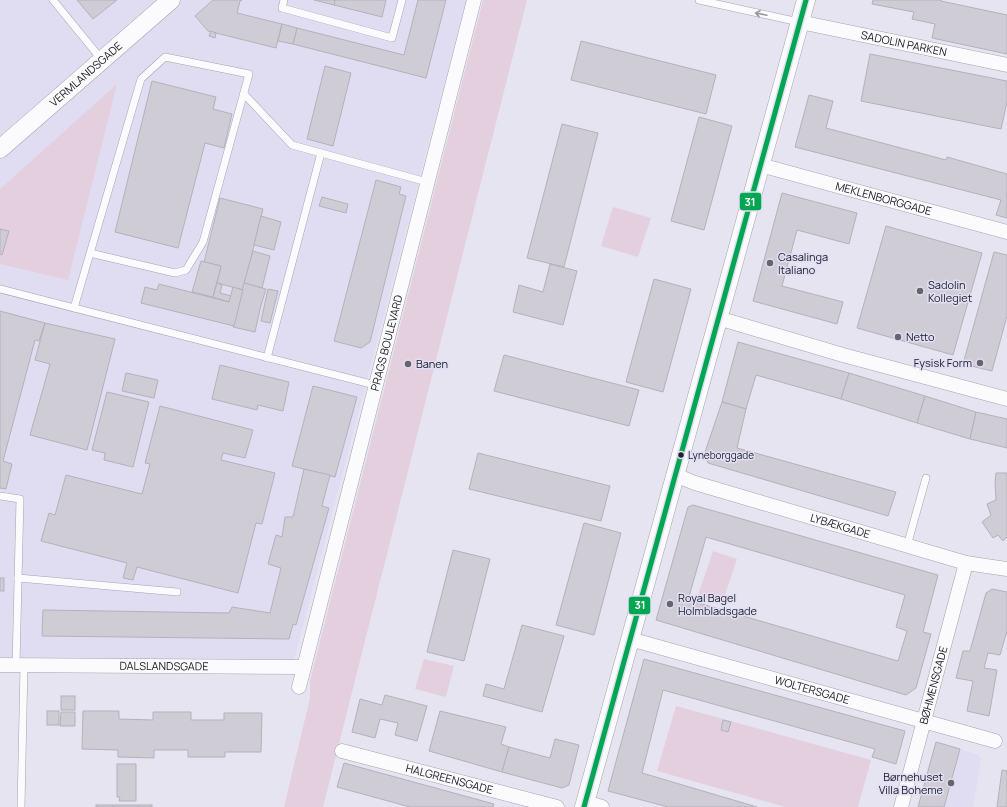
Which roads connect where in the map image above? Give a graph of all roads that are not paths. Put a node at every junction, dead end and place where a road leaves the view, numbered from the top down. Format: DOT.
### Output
graph roads {
  1 [pos="53,0"];
  2 [pos="171,0"];
  3 [pos="284,0"];
  4 [pos="402,0"];
  5 [pos="474,0"];
  6 [pos="699,0"];
  7 [pos="806,0"];
  8 [pos="800,22"];
  9 [pos="103,60"];
  10 [pos="1007,65"];
  11 [pos="244,94"];
  12 [pos="0,149"];
  13 [pos="321,153"];
  14 [pos="760,165"];
  15 [pos="427,182"];
  16 [pos="1007,232"];
  17 [pos="90,253"];
  18 [pos="0,290"];
  19 [pos="74,308"];
  20 [pos="718,318"];
  21 [pos="267,358"];
  22 [pos="375,385"];
  23 [pos="1007,399"];
  24 [pos="675,475"];
  25 [pos="926,478"];
  26 [pos="0,496"];
  27 [pos="906,546"];
  28 [pos="966,563"];
  29 [pos="1007,568"];
  30 [pos="18,578"];
  31 [pos="177,592"];
  32 [pos="630,639"];
  33 [pos="0,664"];
  34 [pos="20,665"];
  35 [pos="304,667"];
  36 [pos="299,687"];
  37 [pos="924,722"];
  38 [pos="995,741"];
  39 [pos="342,751"];
  40 [pos="590,805"];
  41 [pos="22,807"];
  42 [pos="557,807"];
  43 [pos="901,807"];
  1 -- 9 [label="lane"];
  2 -- 9 [label="street, VERMLANDSGADE"];
  3 -- 4 [label="lane"];
  5 -- 15 [label="street, PRAGS BOULEVARD"];
  8 -- 6 [label="lane, one-way"];
  7 -- 8 [label="street"];
  8 -- 10 [label="street, SADOLIN PARKEN"];
  8 -- 14 [label="street"];
  9 -- 12 [label="street, VERMLANDSGADE"];
  11 -- 13 [label="lane"];
  11 -- 17 [label="lane"];
  11 -- 17 [label="lane"];
  13 -- 15 [label="lane"];
  13 -- 21 [label="lane"];
  14 -- 16 [label="street, MEKLENBORGGADE"];
  14 -- 20 [label="street"];
  15 -- 22 [label="street, PRAGS BOULEVARD"];
  17 -- 19 [label="lane"];
  18 -- 19 [label="lane"];
  19 -- 21 [label="lane"];
  20 -- 23 [label="street"];
  20 -- 24 [label="street"];
  21 -- 22 [label="lane"];
  22 -- 35 [label="street, PRAGS BOULEVARD"];
  24 -- 27 [label="street, LYBÆKGADE"];
  24 -- 32 [label="street"];
  25 -- 27 [label="lane"];
  26 -- 30 [label="lane"];
  27 -- 28 [label="street, LYBÆKGADE"];
  28 -- 29 [label="street, LYBÆKGADE"];
  28 -- 37 [label="street, BØHMENSGADE"];
  30 -- 31 [label="lane"];
  30 -- 34 [label="lane"];
  32 -- 37 [label="street, WOLTERSGADE"];
  32 -- 40 [label="street"];
  33 -- 34 [label="street, DALSLANDSGADE"];
  34 -- 35 [label="street, DALSLANDSGADE"];
  34 -- 41 [label="lane"];
  35 -- 36 [label="street, PRAGS BOULEVARD"];
  37 -- 38 [label="street, WOLTERSGADE"];
  37 -- 43 [label="street, BØHMENSGADE"];
  39 -- 42 [label="street, HALGREENSGADE"];
}
